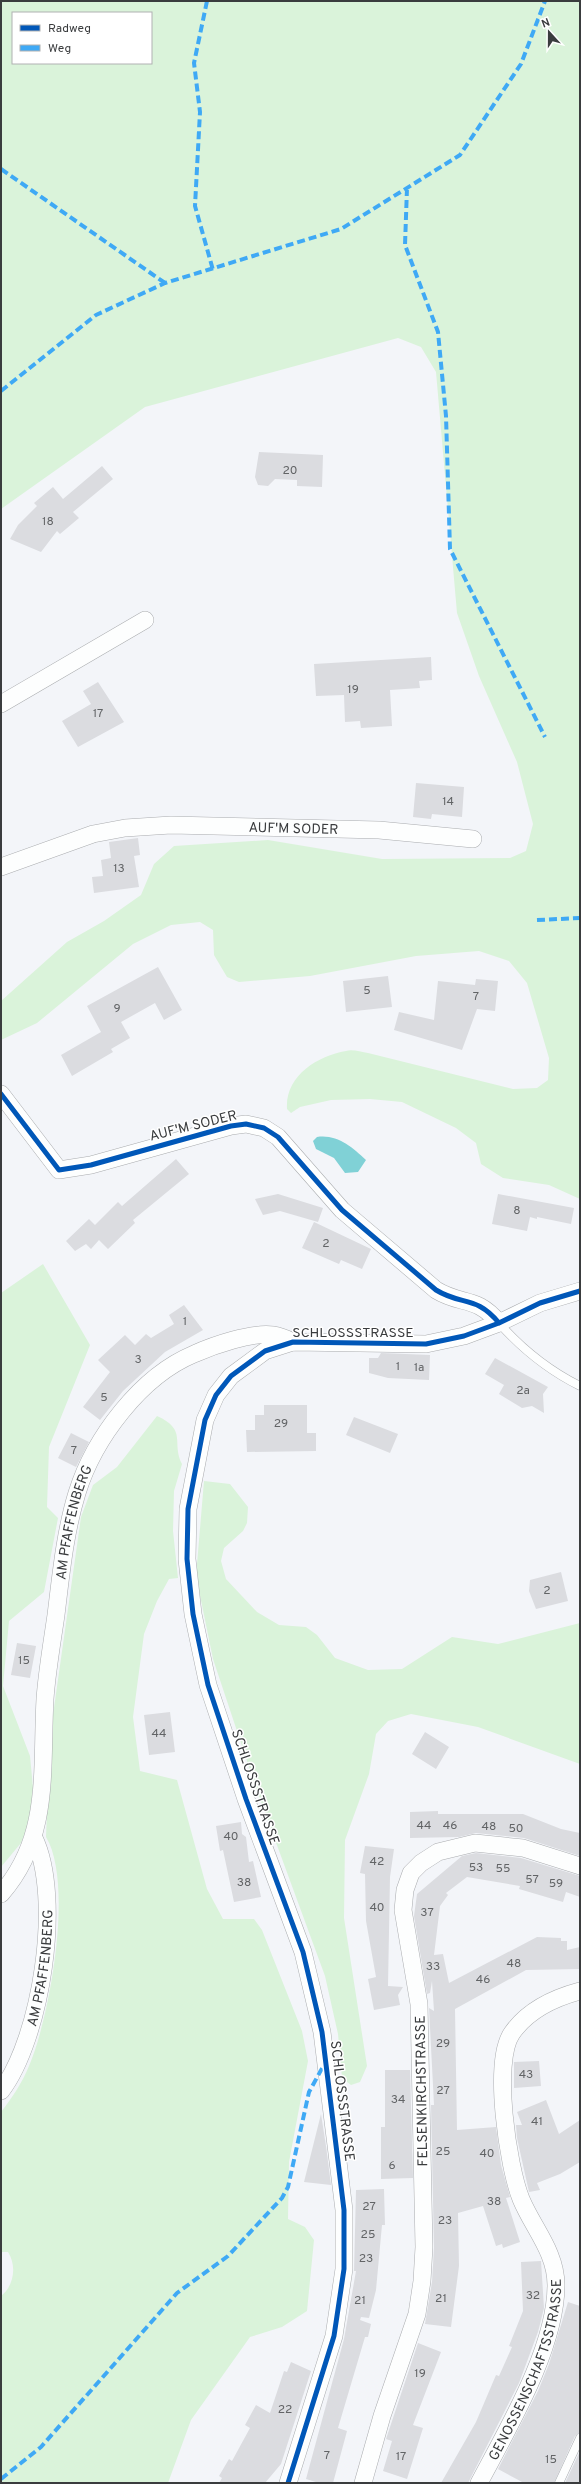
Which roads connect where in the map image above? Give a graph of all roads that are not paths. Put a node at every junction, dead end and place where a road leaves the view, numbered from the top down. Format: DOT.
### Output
graph roads {
  1 [pos="145,620"];
  2 [pos="1,704"];
  3 [pos="473,839"];
  4 [pos="1,867"];
  5 [pos="1,1094"];
  6 [pos="580,1292"];
  7 [pos="499,1323"];
  8 [pos="293,1342"];
  9 [pos="580,1386"];
  10 [pos="34,1838"];
  11 [pos="580,1866"];
  12 [pos="1,1894"];
  13 [pos="580,1990"];
  14 [pos="1,2091"];
  15 [pos="580,2438"];
  16 [pos="288,2483"];
  17 [pos="362,2483"];
  18 [pos="479,2483"];
  19 [pos="559,2483"];
  1 -- 2 [label="street"];
  3 -- 4 [label="street, AUF'M SODER"];
  5 -- 7 [label="street, AUF'M SODER"];
  6 -- 7 [label="street, SCHLOSSSTRASSE"];
  7 -- 8 [label="street, SCHLOSSSTRASSE"];
  7 -- 9 [label="lane"];
  8 -- 10 [label="street, AM PFAFFENBERG"];
  8 -- 16 [label="street, SCHLOSSSTRASSE"];
  10 -- 12 [label="street, AM PFAFFENBERG"];
  10 -- 14 [label="street, AM PFAFFENBERG"];
  11 -- 17 [label="street, FELSENKIRCHSTRASSE"];
  13 -- 18 [label="street, GENOSSENSCHAFTSSTRASSE"];
  15 -- 19 [label="lane"];
}
